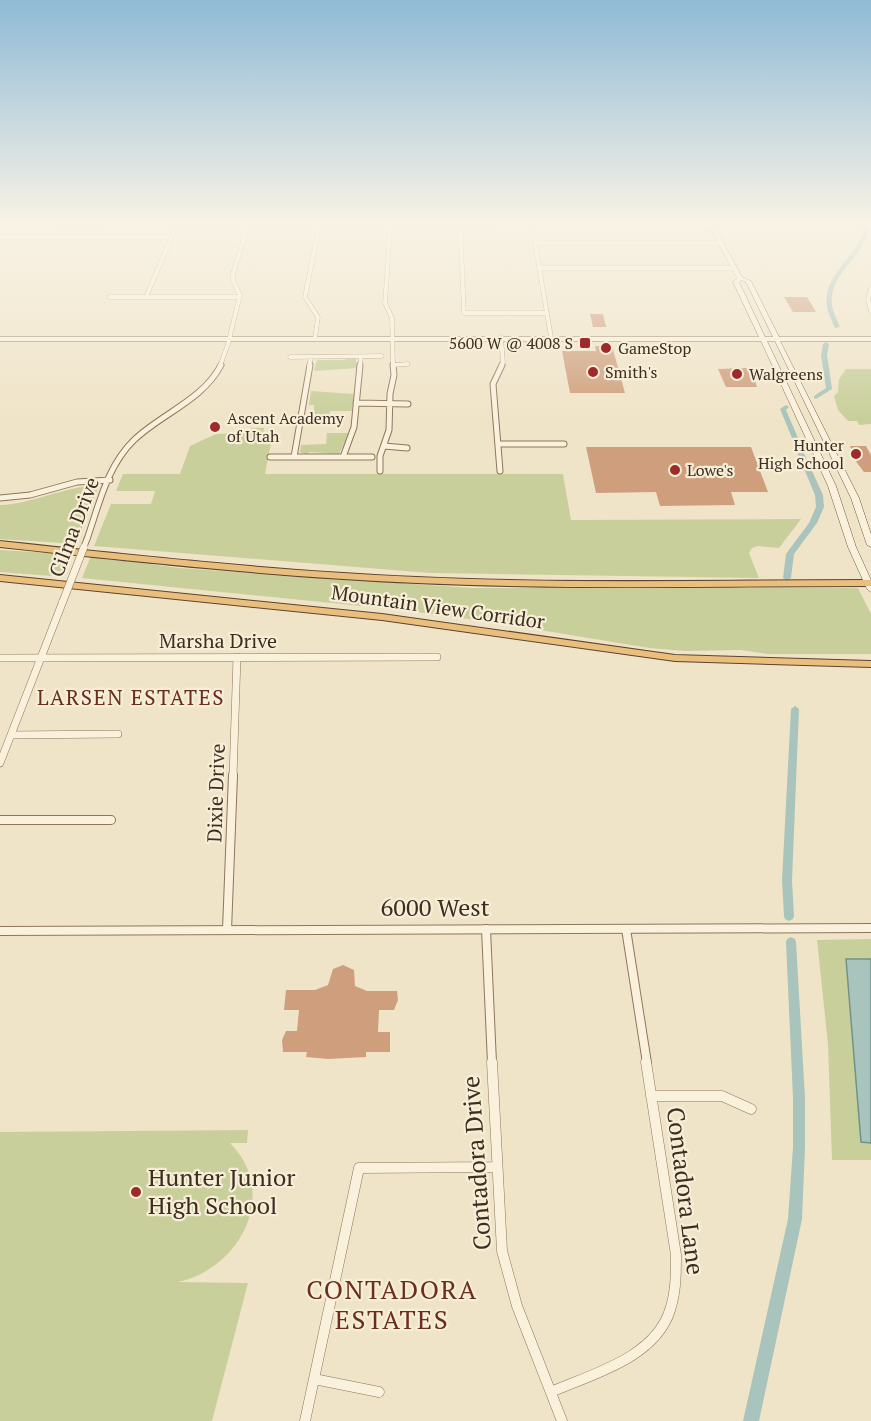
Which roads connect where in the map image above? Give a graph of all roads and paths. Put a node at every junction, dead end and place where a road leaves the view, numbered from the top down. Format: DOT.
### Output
graph roads {
  1 [pos="151,286"];
  2 [pos="236,286"];
  3 [pos="307,286"];
  4 [pos="386,286"];
  5 [pos="463,286"];
  6 [pos="542,286"];
  7 [pos="738,286"];
  8 [pos="751,286"];
  9 [pos="871,289"];
  10 [pos="109,297"];
  11 [pos="146,297"];
  12 [pos="240,297"];
  13 [pos="871,311"];
  14 [pos="547,313"];
  15 [pos="871,333"];
  16 [pos="761,336"];
  17 [pos="774,336"];
  18 [pos="551,337"];
  19 [pos="228,338"];
  20 [pos="315,338"];
  21 [pos="391,338"];
  22 [pos="501,338"];
  23 [pos="0,339"];
  24 [pos="871,339"];
  25 [pos="290,357"];
  26 [pos="311,357"];
  27 [pos="361,357"];
  28 [pos="382,357"];
  29 [pos="408,364"];
  30 [pos="393,365"];
  31 [pos="356,404"];
  32 [pos="390,404"];
  33 [pos="408,404"];
  34 [pos="498,444"];
  35 [pos="564,444"];
  36 [pos="384,446"];
  37 [pos="407,448"];
  38 [pos="270,457"];
  39 [pos="294,457"];
  40 [pos="343,457"];
  41 [pos="372,457"];
  42 [pos="380,471"];
  43 [pos="500,471"];
  44 [pos="110,480"];
  45 [pos="0,498"];
  46 [pos="0,544"];
  47 [pos="871,545"];
  48 [pos="0,578"];
  49 [pos="870,585"];
  50 [pos="237,657"];
  51 [pos="437,657"];
  52 [pos="0,658"];
  53 [pos="41,658"];
  54 [pos="871,664"];
  55 [pos="118,734"];
  56 [pos="11,735"];
  57 [pos="0,763"];
  58 [pos="0,820"];
  59 [pos="111,820"];
  60 [pos="871,928"];
  61 [pos="486,929"];
  62 [pos="626,929"];
  63 [pos="0,930"];
  64 [pos="227,930"];
  65 [pos="651,1096"];
  66 [pos="751,1109"];
  67 [pos="496,1167"];
  68 [pos="314,1379"];
  69 [pos="379,1392"];
  70 [pos="551,1392"];
  71 [pos="305,1421"];
  72 [pos="562,1421"];
  1 -- 11 [label="street"];
  2 -- 12 [label="street"];
  3 -- 20 [label="street"];
  4 -- 21 [label="street"];
  5 -- 14 [label="street"];
  6 -- 14 [label="street"];
  7 -- 16 [label="main road"];
  8 -- 17 [label="main road"];
  9 -- 13 [label="street"];
  10 -- 11 [label="street"];
  11 -- 12 [label="street"];
  12 -- 19 [label="street, Cilma Drive"];
  14 -- 18 [label="street"];
  15 -- 17 [label="main road"];
  16 -- 17 [label="main road"];
  16 -- 18 [label="main road"];
  16 -- 49 [label="main road"];
  17 -- 24 [label="main road"];
  17 -- 47 [label="main road"];
  18 -- 22 [label="main road"];
  19 -- 20 [label="main road"];
  19 -- 23 [label="main road"];
  19 -- 44 [label="street, Cilma Drive"];
  20 -- 21 [label="main road"];
  21 -- 22 [label="main road"];
  21 -- 30 [label="street"];
  22 -- 34 [label="street"];
  25 -- 26 [label="street"];
  26 -- 27 [label="street"];
  26 -- 39 [label="street"];
  27 -- 28 [label="street"];
  27 -- 31 [label="street"];
  29 -- 30 [label="street"];
  30 -- 32 [label="street"];
  31 -- 32 [label="street"];
  31 -- 40 [label="street"];
  32 -- 33 [label="street"];
  32 -- 36 [label="street"];
  34 -- 35 [label="street"];
  34 -- 43 [label="street"];
  36 -- 37 [label="street"];
  36 -- 42 [label="street"];
  38 -- 39 [label="street"];
  39 -- 40 [label="street"];
  40 -- 41 [label="street"];
  44 -- 45 [label="street"];
  44 -- 53 [label="street, Cilma Drive, bridge"];
  46 -- 49 [label="highway, Mountain View Corridor"];
  48 -- 54 [label="highway, Mountain View Corridor"];
  50 -- 51 [label="street, Marsha Drive"];
  50 -- 53 [label="street, Marsha Drive"];
  50 -- 64 [label="street, Dixie Drive"];
  52 -- 53 [label="street, Marsha Drive"];
  53 -- 56 [label="street, Cilma Drive"];
  55 -- 56 [label="street"];
  56 -- 57 [label="street, Cilma Drive"];
  58 -- 59 [label="street"];
  60 -- 62 [label="street, 6000 West"];
  61 -- 62 [label="street, 6000 West"];
  61 -- 64 [label="street, 6000 West"];
  61 -- 67 [label="street, Contadora Drive"];
  62 -- 65 [label="street, Contadora Lane"];
  63 -- 64 [label="street, 6000 West"];
  65 -- 66 [label="street"];
  65 -- 70 [label="street, Contadora Lane"];
  67 -- 68 [label="street"];
  67 -- 70 [label="street, Contadora Drive"];
  68 -- 69 [label="street"];
  68 -- 71 [label="street"];
  70 -- 72 [label="street, Contadora Drive"];
}
